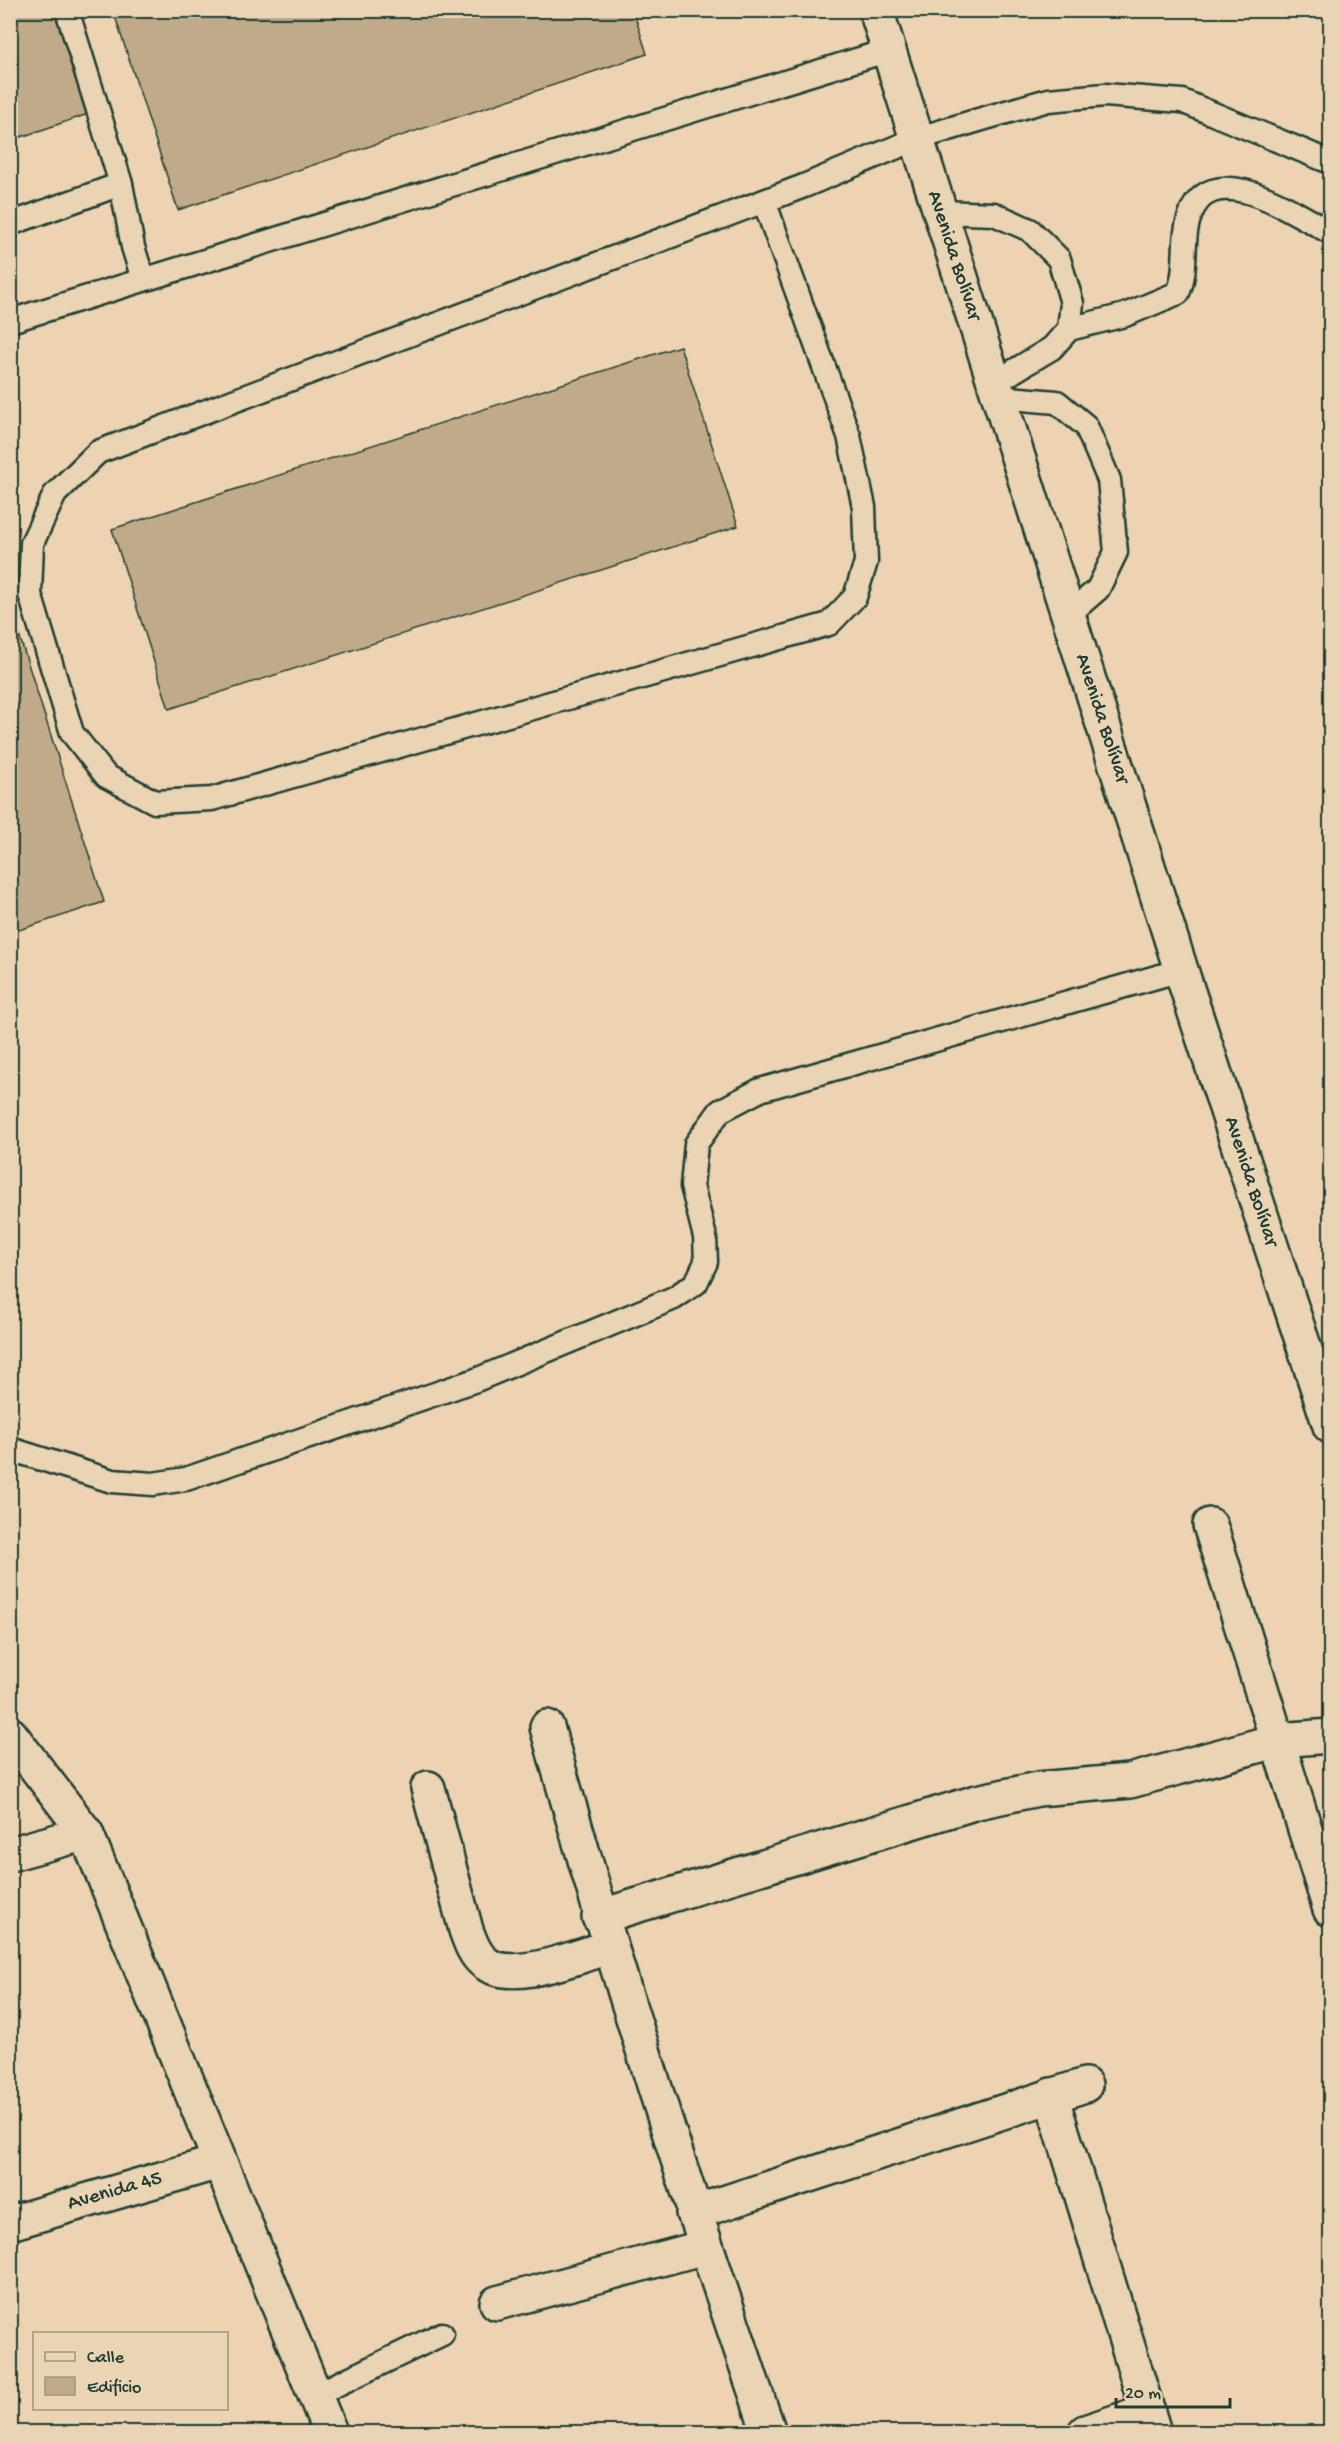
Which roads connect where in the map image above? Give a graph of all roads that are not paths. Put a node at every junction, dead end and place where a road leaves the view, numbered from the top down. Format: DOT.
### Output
graph roads {
  1 [pos="67,10"];
  2 [pos="876,10"];
  3 [pos="890,50"];
  4 [pos="916,139"];
  5 [pos="1330,162"];
  6 [pos="121,184"];
  7 [pos="764,201"];
  8 [pos="939,212"];
  9 [pos="10,224"];
  10 [pos="1330,232"];
  11 [pos="143,279"];
  12 [pos="10,321"];
  13 [pos="1069,329"];
  14 [pos="996,390"];
  15 [pos="1068,615"];
  16 [pos="1181,970"];
  17 [pos="1330,1426"];
  18 [pos="10,1449"];
  19 [pos="1210,1525"];
  20 [pos="547,1727"];
  21 [pos="10,1734"];
  22 [pos="1330,1736"];
  23 [pos="1279,1740"];
  24 [pos="428,1788"];
  25 [pos="86,1833"];
  26 [pos="10,1854"];
  27 [pos="1330,1909"];
  28 [pos="604,1932"];
  29 [pos="1085,2085"];
  30 [pos="1051,2095"];
  31 [pos="219,2162"];
  32 [pos="693,2213"];
  33 [pos="10,2223"];
  34 [pos="705,2247"];
  35 [pos="497,2303"];
  36 [pos="442,2334"];
  37 [pos="315,2395"];
  38 [pos="1151,2422"];
  39 [pos="330,2433"];
  40 [pos="770,2433"];
  41 [pos="1085,2433"];
  1 -- 6 [label="lane"];
  2 -- 3 [label="street, Avenida Bolívar"];
  3 -- 4 [label="street, Avenida Bolívar"];
  3 -- 11 [label="lane"];
  4 -- 5 [label="lane"];
  4 -- 7 [label="lane"];
  4 -- 8 [label="street, Avenida Bolívar"];
  6 -- 9 [label="lane"];
  6 -- 11 [label="lane"];
  7 -- 7 [label="lane"];
  8 -- 13 [label="lane"];
  8 -- 14 [label="street, Avenida Bolívar"];
  10 -- 13 [label="lane"];
  11 -- 12 [label="lane"];
  13 -- 14 [label="lane"];
  14 -- 15 [label="street, Avenida Bolívar"];
  14 -- 15 [label="lane"];
  15 -- 16 [label="street, Avenida Bolívar"];
  16 -- 17 [label="street, Avenida Bolívar"];
  16 -- 18 [label="lane"];
  19 -- 23 [label="street"];
  20 -- 28 [label="street"];
  21 -- 25 [label="street"];
  22 -- 23 [label="street"];
  23 -- 27 [label="street"];
  23 -- 28 [label="street"];
  24 -- 28 [label="street"];
  25 -- 26 [label="street"];
  25 -- 31 [label="street"];
  28 -- 32 [label="street"];
  29 -- 30 [label="street"];
  30 -- 32 [label="street"];
  30 -- 38 [label="street"];
  31 -- 33 [label="street, Avenida 45"];
  31 -- 37 [label="street"];
  32 -- 34 [label="street"];
  34 -- 35 [label="street"];
  34 -- 40 [label="street"];
  36 -- 37 [label="lane"];
  37 -- 39 [label="street"];
  38 -- 41 [label="street"];
}
